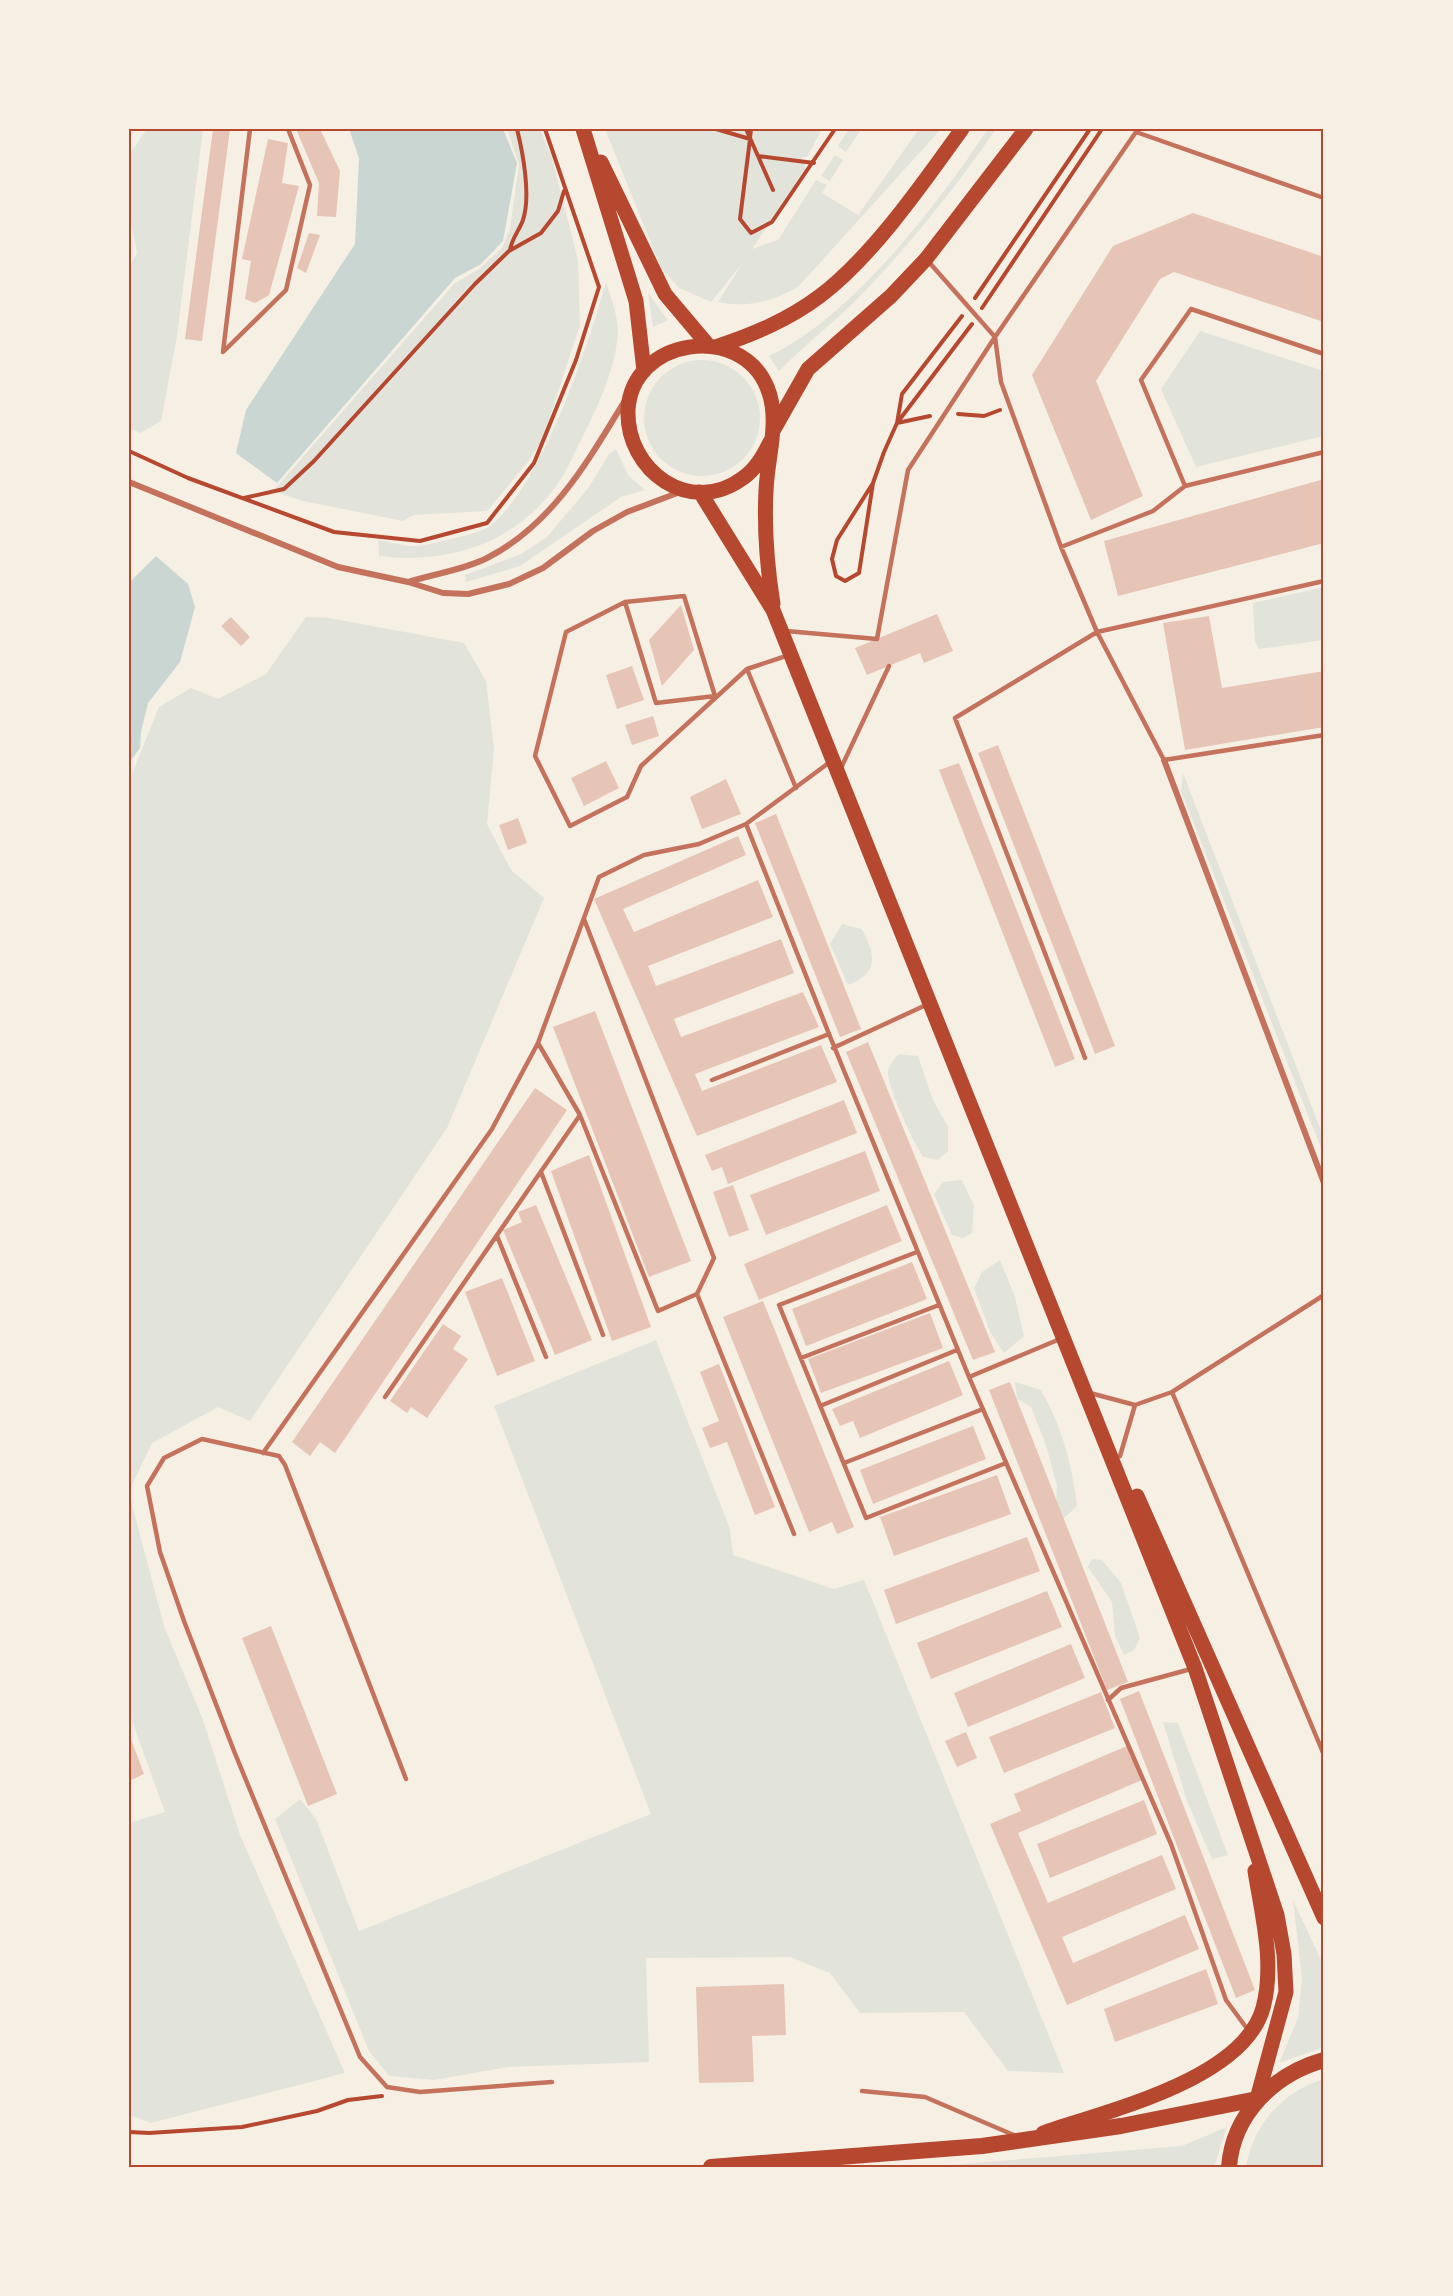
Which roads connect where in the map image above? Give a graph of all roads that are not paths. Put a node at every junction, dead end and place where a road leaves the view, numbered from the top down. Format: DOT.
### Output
graph roads {
  1 [pos="250,129"];
  2 [pos="288,129"];
  3 [pos="584,129"];
  4 [pos="962,129"];
  5 [pos="1026,129"];
  6 [pos="1137,130"];
  7 [pos="1324,198"];
  8 [pos="926,259"];
  9 [pos="995,337"];
  10 [pos="713,346"];
  11 [pos="1324,354"];
  12 [pos="641,376"];
  13 [pos="772,436"];
  14 [pos="1324,452"];
  15 [pos="129,482"];
  16 [pos="1185,486"];
  17 [pos="692,491"];
  18 [pos="1061,547"];
  19 [pos="1324,580"];
  20 [pos="408,582"];
  21 [pos="625,602"];
  22 [pos="774,610"];
  23 [pos="782,631"];
  24 [pos="1097,632"];
  25 [pos="791,655"];
  26 [pos="889,666"];
  27 [pos="747,669"];
  28 [pos="714,696"];
  29 [pos="1324,735"];
  30 [pos="1164,760"];
  31 [pos="836,766"];
  32 [pos="796,788"];
  33 [pos="746,824"];
  34 [pos="584,919"];
  35 [pos="931,1003"];
  36 [pos="829,1034"];
  37 [pos="538,1043"];
  38 [pos="834,1048"];
  39 [pos="1085,1058"];
  40 [pos="712,1080"];
  41 [pos="580,1115"];
  42 [pos="541,1172"];
  43 [pos="1324,1183"];
  44 [pos="497,1236"];
  45 [pos="917,1252"];
  46 [pos="697,1294"];
  47 [pos="1324,1295"];
  48 [pos="939,1305"];
  49 [pos="603,1335"];
  50 [pos="1064,1338"];
  51 [pos="957,1350"];
  52 [pos="546,1357"];
  53 [pos="801,1358"];
  54 [pos="969,1377"];
  55 [pos="1172,1392"];
  56 [pos="1090,1393"];
  57 [pos="385,1397"];
  58 [pos="1136,1405"];
  59 [pos="820,1406"];
  60 [pos="983,1410"];
  61 [pos="263,1453"];
  62 [pos="1120,1456"];
  63 [pos="844,1463"];
  64 [pos="1006,1463"];
  65 [pos="794,1534"];
  66 [pos="1195,1668"];
  67 [pos="1108,1700"];
  68 [pos="1324,1755"];
  69 [pos="406,1779"];
  70 [pos="1246,1821"];
  71 [pos="1284,1828"];
  72 [pos="1324,1892"];
  73 [pos="1324,1918"];
  74 [pos="1250,2032"];
  75 [pos="1324,2060"];
  76 [pos="552,2082"];
  77 [pos="862,2091"];
  78 [pos="1257,2099"];
  79 [pos="1024,2139"];
  80 [pos="711,2167"];
  81 [pos="1229,2167"];
  1 -- 2 [label="lane"];
  3 -- 10 [label="main road"];
  3 -- 12 [label="main road"];
  4 -- 10 [label="main road"];
  5 -- 8 [label="main road"];
  6 -- 7 [label="lane"];
  6 -- 9 [label="lane"];
  8 -- 9 [label="lane"];
  8 -- 13 [label="main road"];
  9 -- 18 [label="lane"];
  9 -- 23 [label="lane"];
  10 -- 12 [label="main road"];
  10 -- 13 [label="main road"];
  11 -- 16 [label="lane"];
  12 -- 17 [label="main road"];
  12 -- 20 [label="street"];
  13 -- 17 [label="main road"];
  13 -- 22 [label="main road"];
  14 -- 16 [label="lane"];
  15 -- 20 [label="street"];
  16 -- 18 [label="lane"];
  17 -- 20 [label="street"];
  17 -- 22 [label="main road"];
  18 -- 24 [label="lane"];
  19 -- 24 [label="lane"];
  21 -- 28 [label="lane"];
  21 -- 28 [label="lane"];
  21 -- 28 [label="lane"];
  22 -- 23 [label="main road"];
  23 -- 25 [label="main road"];
  24 -- 30 [label="lane"];
  24 -- 39 [label="lane"];
  25 -- 27 [label="lane"];
  25 -- 31 [label="main road"];
  26 -- 31 [label="lane"];
  27 -- 28 [label="lane"];
  27 -- 32 [label="lane"];
  29 -- 30 [label="lane"];
  30 -- 43 [label="street"];
  31 -- 32 [label="lane"];
  31 -- 35 [label="main road"];
  32 -- 33 [label="lane"];
  33 -- 34 [label="lane"];
  33 -- 36 [label="lane"];
  34 -- 37 [label="lane"];
  34 -- 46 [label="lane"];
  35 -- 38 [label="lane"];
  35 -- 50 [label="main road"];
  36 -- 38 [label="lane"];
  36 -- 40 [label="lane"];
  37 -- 41 [label="lane"];
  37 -- 61 [label="lane"];
  38 -- 45 [label="lane"];
  41 -- 42 [label="lane"];
  41 -- 46 [label="lane"];
  42 -- 44 [label="lane"];
  42 -- 49 [label="lane"];
  44 -- 52 [label="lane"];
  44 -- 57 [label="lane"];
  45 -- 48 [label="lane"];
  45 -- 53 [label="lane"];
  46 -- 65 [label="lane"];
  47 -- 55 [label="lane"];
  48 -- 51 [label="lane"];
  48 -- 53 [label="lane"];
  50 -- 54 [label="lane"];
  50 -- 56 [label="main road"];
  50 -- 66 [label="main road"];
  51 -- 54 [label="lane"];
  51 -- 59 [label="lane"];
  53 -- 59 [label="lane"];
  54 -- 60 [label="lane"];
  55 -- 58 [label="lane"];
  55 -- 68 [label="lane"];
  56 -- 58 [label="lane"];
  56 -- 62 [label="main road"];
  58 -- 62 [label="lane"];
  59 -- 63 [label="lane"];
  60 -- 63 [label="lane"];
  60 -- 64 [label="lane"];
  61 -- 69 [label="lane"];
  61 -- 76 [label="lane"];
  62 -- 71 [label="main road"];
  63 -- 64 [label="lane"];
  64 -- 67 [label="lane"];
  66 -- 67 [label="lane"];
  66 -- 70 [label="main road"];
  67 -- 74 [label="lane"];
  70 -- 74 [label="main road"];
  70 -- 78 [label="main road"];
  71 -- 72 [label="main road"];
  71 -- 73 [label="main road"];
  74 -- 79 [label="main road"];
  75 -- 78 [label="highway"];
  77 -- 79 [label="lane"];
  78 -- 79 [label="highway"];
  78 -- 81 [label="highway"];
  79 -- 80 [label="highway"];
}
